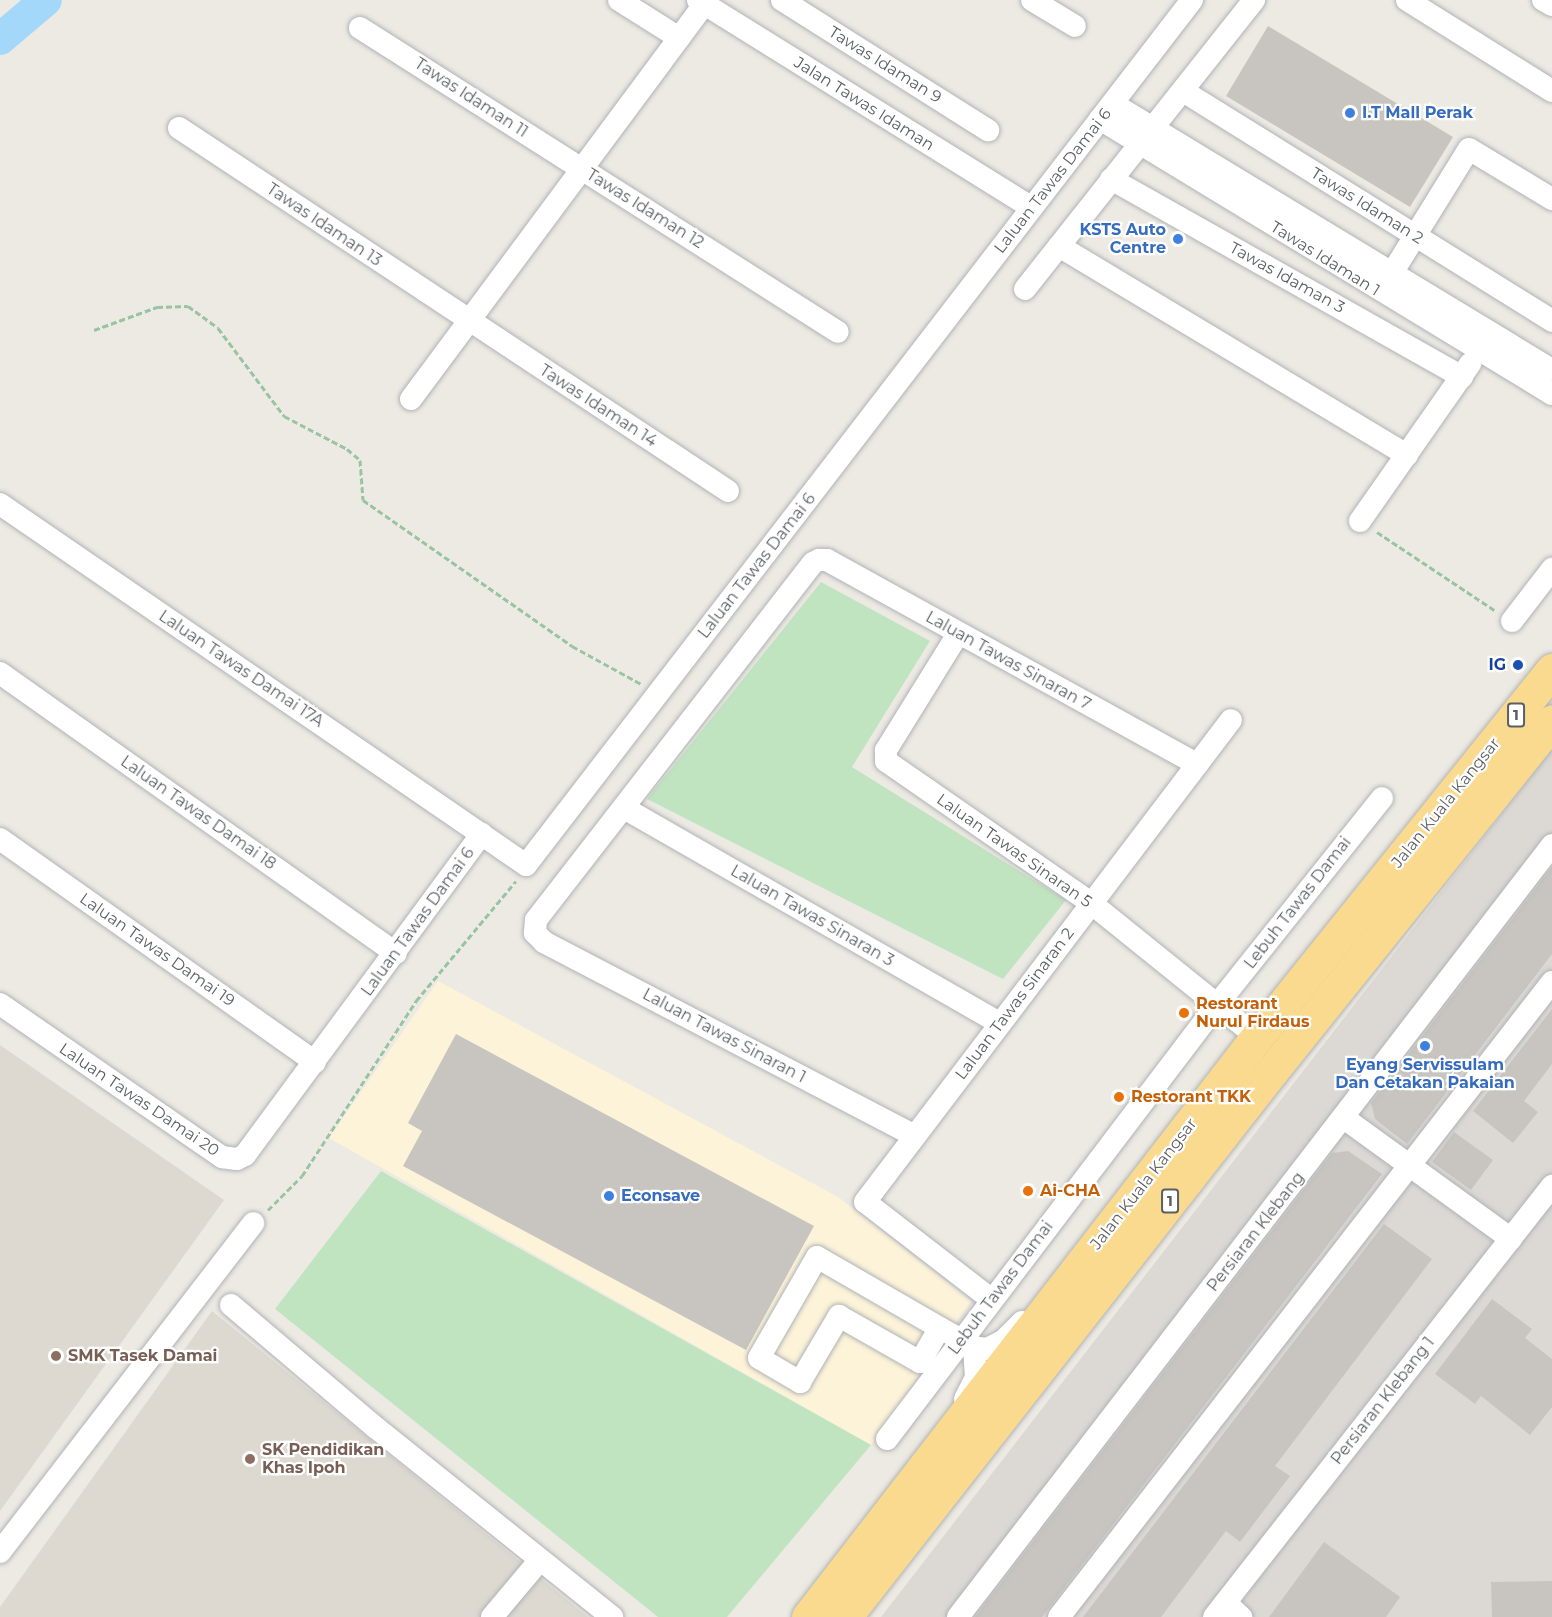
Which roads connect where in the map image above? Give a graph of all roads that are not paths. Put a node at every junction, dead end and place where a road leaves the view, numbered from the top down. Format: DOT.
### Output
graph roads {
  1 [pos="619,0"];
  2 [pos="782,0"];
  3 [pos="1032,0"];
  4 [pos="1192,0"];
  5 [pos="1254,0"];
  6 [pos="1407,0"];
  7 [pos="1543,0"];
  8 [pos="701,2"];
  9 [pos="1552,5"];
  10 [pos="1075,26"];
  11 [pos="360,27"];
  12 [pos="679,38"];
  13 [pos="1183,91"];
  14 [pos="1552,91"];
  15 [pos="1107,112"];
  16 [pos="179,128"];
  17 [pos="988,130"];
  18 [pos="1147,137"];
  19 [pos="582,169"];
  20 [pos="1111,179"];
  21 [pos="1552,199"];
  22 [pos="1031,207"];
  23 [pos="1416,236"];
  24 [pos="1059,246"];
  25 [pos="1386,283"];
  26 [pos="1025,289"];
  27 [pos="1552,321"];
  28 [pos="468,322"];
  29 [pos="838,332"];
  30 [pos="1477,352"];
  31 [pos="1552,370"];
  32 [pos="1462,377"];
  33 [pos="1552,394"];
  34 [pos="411,399"];
  35 [pos="1407,454"];
  36 [pos="728,491"];
  37 [pos="0,504"];
  38 [pos="1360,520"];
  39 [pos="1552,569"];
  40 [pos="1512,621"];
  41 [pos="958,634"];
  42 [pos="1552,670"];
  43 [pos="0,674"];
  44 [pos="1231,720"];
  45 [pos="1552,721"];
  46 [pos="1197,764"];
  47 [pos="1382,798"];
  48 [pos="624,808"];
  49 [pos="482,834"];
  50 [pos="0,839"];
  51 [pos="1552,845"];
  52 [pos="1091,903"];
  53 [pos="396,953"];
  54 [pos="1552,982"];
  55 [pos="0,1004"];
  56 [pos="1216,1006"];
  57 [pos="1000,1023"];
  58 [pos="1257,1037"];
  59 [pos="315,1062"];
  60 [pos="1344,1118"];
  61 [pos="915,1136"];
  62 [pos="1411,1165"];
  63 [pos="1552,1186"];
  64 [pos="253,1223"];
  65 [pos="1511,1239"];
  66 [pos="858,1281"];
  67 [pos="1060,1292"];
  68 [pos="992,1300"];
  69 [pos="231,1305"];
  70 [pos="839,1316"];
  71 [pos="940,1328"];
  72 [pos="968,1344"];
  73 [pos="887,1439"];
  74 [pos="929,1463"];
  75 [pos="0,1552"];
  76 [pos="539,1561"];
  77 [pos="878,1573"];
  78 [pos="1227,1612"];
  79 [pos="492,1617"];
  80 [pos="612,1617"];
  81 [pos="808,1617"];
  82 [pos="845,1617"];
  83 [pos="860,1617"];
  84 [pos="958,1617"];
  85 [pos="1059,1617"];
  1 -- 12 [label="street"];
  2 -- 17 [label="street, Tawas Idaman 9"];
  3 -- 10 [label="street"];
  4 -- 15 [label="street, Laluan Tawas Damai 6"];
  5 -- 13 [label="street"];
  6 -- 14 [label="street"];
  7 -- 9 [label="street"];
  8 -- 12 [label="street"];
  8 -- 22 [label="street, Jalan Tawas Idaman"];
  11 -- 19 [label="street, Tawas Idaman 11"];
  12 -- 19 [label="street"];
  13 -- 18 [label="street"];
  13 -- 23 [label="street, Tawas Idaman 2"];
  15 -- 18 [label="street, Tawas Idaman 1"];
  15 -- 22 [label="street, Laluan Tawas Damai 6"];
  16 -- 28 [label="street, Tawas Idaman 13"];
  18 -- 20 [label="street"];
  18 -- 25 [label="street, Tawas Idaman 1"];
  19 -- 28 [label="street, Tawas Idaman 12"];
  19 -- 29 [label="street, Tawas Idaman 12"];
  20 -- 24 [label="street"];
  20 -- 32 [label="street, Tawas Idaman 3"];
  21 -- 23 [label="street"];
  22 -- 49 [label="street, Laluan Tawas Damai 6"];
  23 -- 25 [label="street"];
  23 -- 27 [label="street, Tawas Idaman 2"];
  24 -- 26 [label="street"];
  24 -- 35 [label="street"];
  25 -- 30 [label="street, Tawas Idaman 1"];
  25 -- 31 [label="street, Tawas Idaman 1"];
  28 -- 34 [label="street, Tawas Idaman 12"];
  28 -- 36 [label="street, Tawas Idaman 14"];
  30 -- 32 [label="street"];
  30 -- 33 [label="street, Tawas Idaman 1"];
  32 -- 35 [label="street"];
  35 -- 38 [label="street"];
  37 -- 49 [label="street, Laluan Tawas Damai 17A"];
  39 -- 40 [label="street"];
  41 -- 46 [label="street, Laluan Tawas Sinaran 7"];
  41 -- 48 [label="street, Laluan Tawas Sinaran 7"];
  41 -- 52 [label="street, Laluan Tawas Sinaran 5"];
  42 -- 58 [label="highway, Jalan Kuala Kangsar / 1"];
  43 -- 53 [label="street, Laluan Tawas Damai 18"];
  44 -- 46 [label="street, Laluan Tawas Sinaran 2"];
  45 -- 77 [label="highway, Jalan Kuala Kangsar / 1"];
  46 -- 52 [label="street, Laluan Tawas Sinaran 2"];
  47 -- 56 [label="street, Lebuh Tawas Damai"];
  48 -- 57 [label="street, Laluan Tawas Sinaran 3"];
  48 -- 61 [label="street, Laluan Tawas Sinaran 1"];
  49 -- 53 [label="street, Laluan Tawas Damai 6"];
  50 -- 59 [label="street, Laluan Tawas Damai 19"];
  51 -- 60 [label="street, Persiaran Klebang"];
  52 -- 56 [label="street, Laluan Tawas Sinaran 5"];
  52 -- 57 [label="street, Laluan Tawas Sinaran 2"];
  53 -- 59 [label="street, Laluan Tawas Damai 6"];
  54 -- 62 [label="street"];
  55 -- 59 [label="street, Laluan Tawas Damai 20"];
  56 -- 58 [label="street, Laluan Tawas Sinaran 5"];
  56 -- 68 [label="street, Lebuh Tawas Damai"];
  57 -- 61 [label="street, Laluan Tawas Sinaran 2"];
  58 -- 67 [label="highway, Jalan Kuala Kangsar / 1"];
  60 -- 62 [label="street"];
  60 -- 84 [label="street, Persiaran Klebang"];
  61 -- 68 [label="street, Laluan Tawas Sinaran 2"];
  62 -- 65 [label="street"];
  62 -- 85 [label="street"];
  63 -- 65 [label="street, Persiaran Klebang 1"];
  64 -- 75 [label="street"];
  65 -- 78 [label="street, Persiaran Klebang 1"];
  66 -- 70 [label="street"];
  66 -- 70 [label="street"];
  66 -- 71 [label="street"];
  67 -- 72 [label="street"];
  67 -- 74 [label="highway, Jalan Kuala Kangsar / 1"];
  68 -- 72 [label="street, Lebuh Tawas Damai"];
  69 -- 76 [label="street"];
  70 -- 71 [label="street"];
  71 -- 72 [label="street"];
  72 -- 73 [label="street, Lebuh Tawas Damai"];
  72 -- 74 [label="street"];
  74 -- 81 [label="highway, Jalan Kuala Kangsar / 1"];
  76 -- 79 [label="street"];
  76 -- 80 [label="street"];
  77 -- 82 [label="highway, Jalan Kuala Kangsar / 1"];
  77 -- 83 [label="street"];
}
